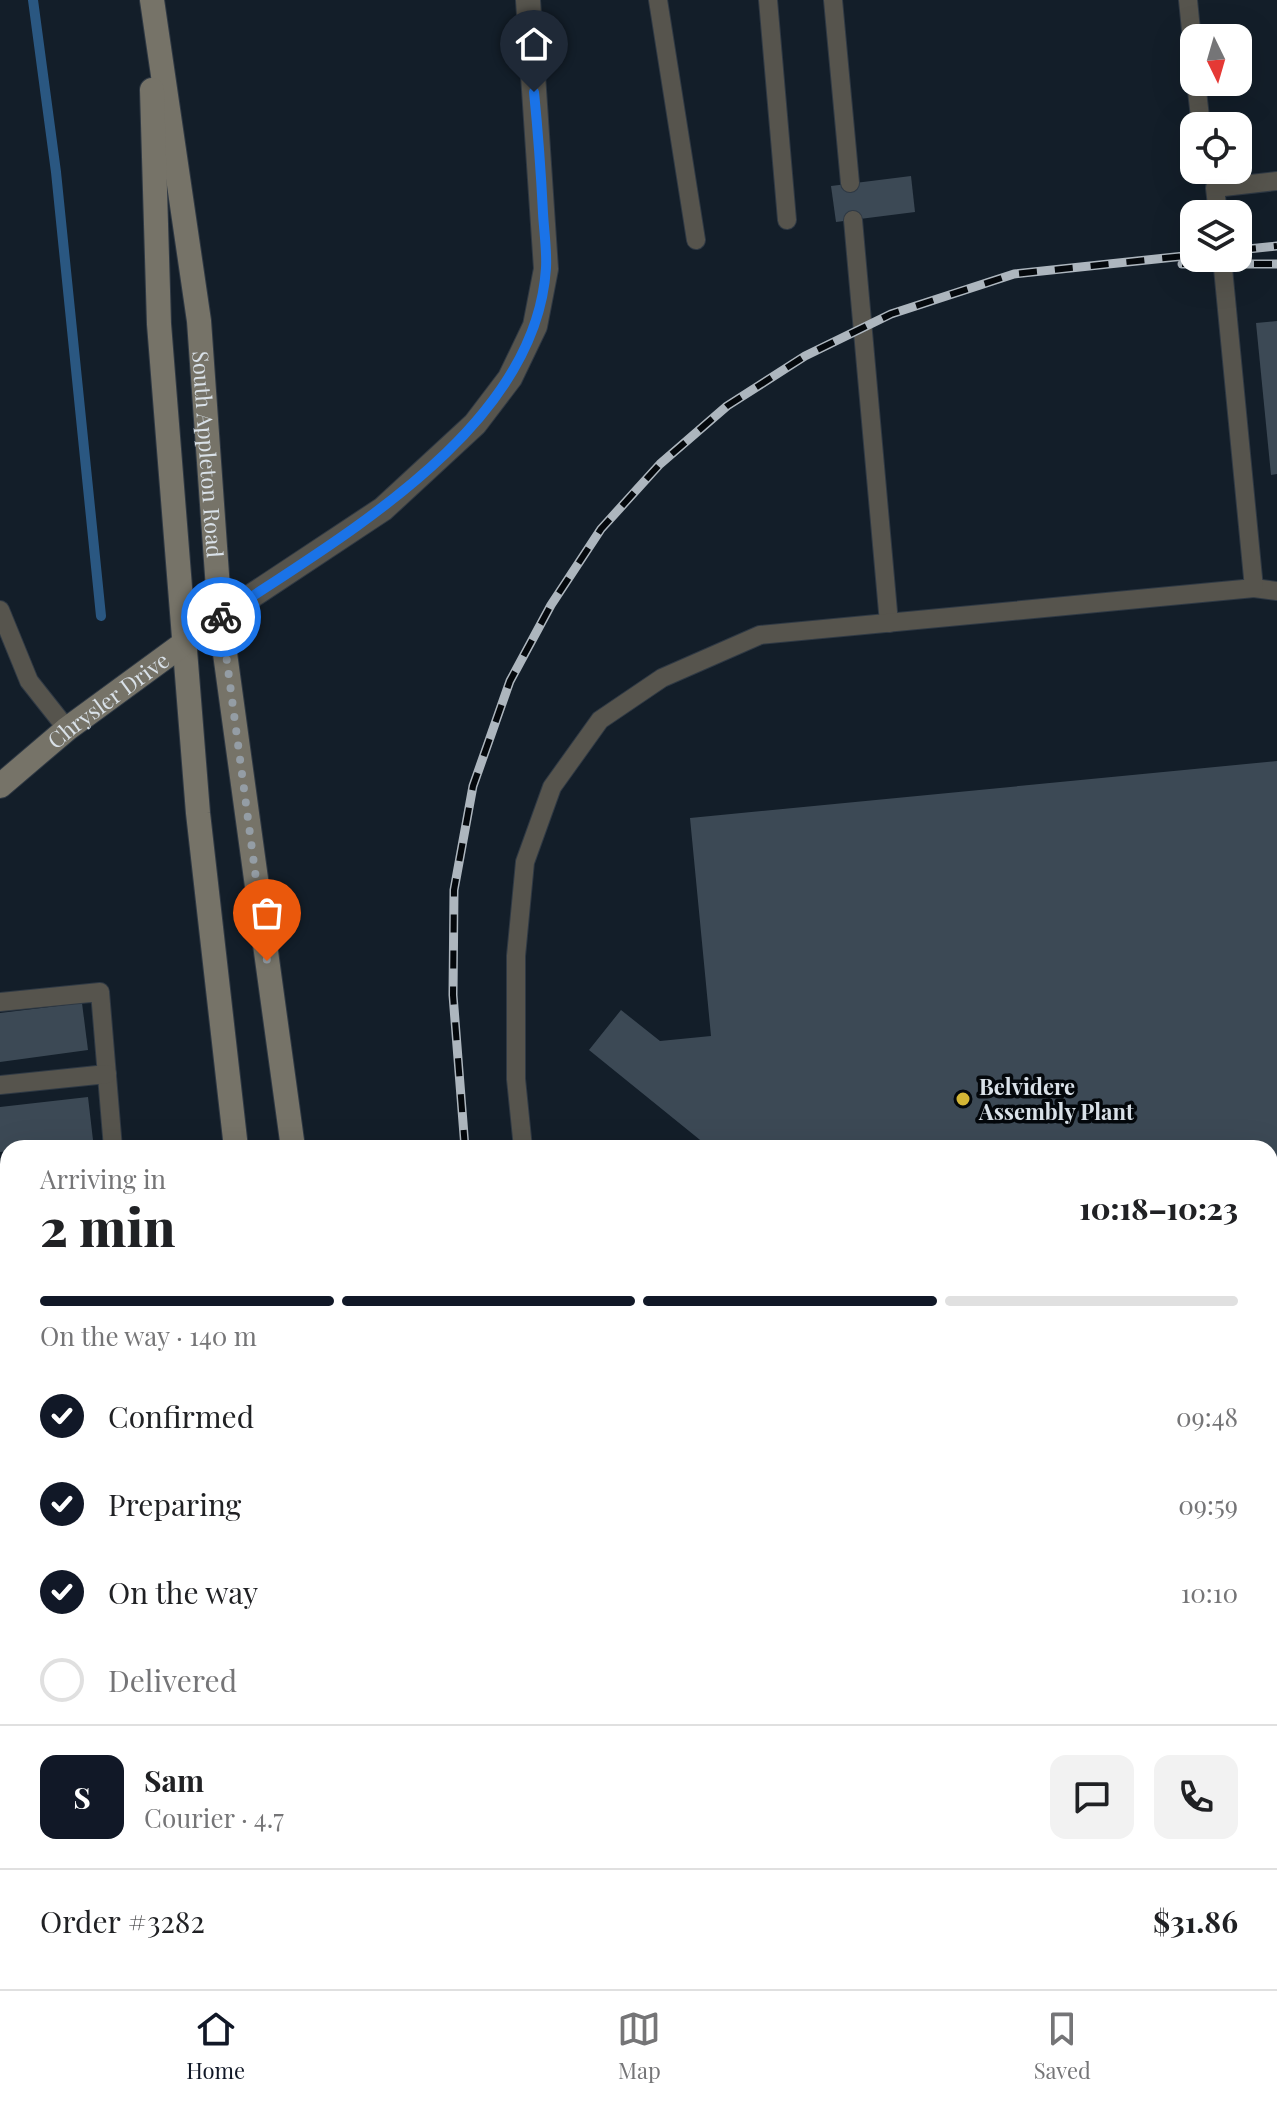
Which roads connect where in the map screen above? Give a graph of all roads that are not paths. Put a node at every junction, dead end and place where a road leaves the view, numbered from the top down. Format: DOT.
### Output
graph roads {
  1 [pos="151,0"];
  2 [pos="528,0"];
  3 [pos="658,0"];
  4 [pos="768,0"];
  5 [pos="833,0"];
  6 [pos="1188,0"];
  7 [pos="1190,24"];
  8 [pos="1277,181"];
  9 [pos="850,183"];
  10 [pos="1216,200"];
  11 [pos="787,220"];
  12 [pos="853,220"];
  13 [pos="696,240"];
  14 [pos="1223,272"];
  15 [pos="1254,588"];
  16 [pos="1277,591"];
  17 [pos="0,610"];
  18 [pos="220,617"];
  19 [pos="889,623"];
  20 [pos="184,642"];
  21 [pos="67,729"];
  22 [pos="0,786"];
  23 [pos="0,1002"];
  24 [pos="107,1074"];
  25 [pos="0,1085"];
  26 [pos="112,1140"];
  27 [pos="235,1140"];
  28 [pos="292,1140"];
  29 [pos="522,1140"];
  1 -- 18 [label="street, South Appleton Road"];
  1 -- 20 [label="street, South Appleton Road"];
  2 -- 18 [label="street"];
  3 -- 13 [label="lane"];
  4 -- 11 [label="lane"];
  5 -- 9 [label="lane"];
  6 -- 7 [label="lane"];
  8 -- 10 [label="lane"];
  12 -- 19 [label="lane"];
  14 -- 15 [label="lane"];
  15 -- 16 [label="lane"];
  15 -- 19 [label="lane"];
  17 -- 21 [label="lane"];
  18 -- 20 [label="street, Chrysler Drive"];
  18 -- 28 [label="street, South Appleton Road"];
  19 -- 29 [label="lane"];
  20 -- 21 [label="street, Chrysler Drive"];
  20 -- 27 [label="street, South Appleton Road"];
  21 -- 22 [label="street, Chrysler Drive"];
  23 -- 24 [label="lane"];
  24 -- 25 [label="lane"];
  24 -- 26 [label="lane"];
}
